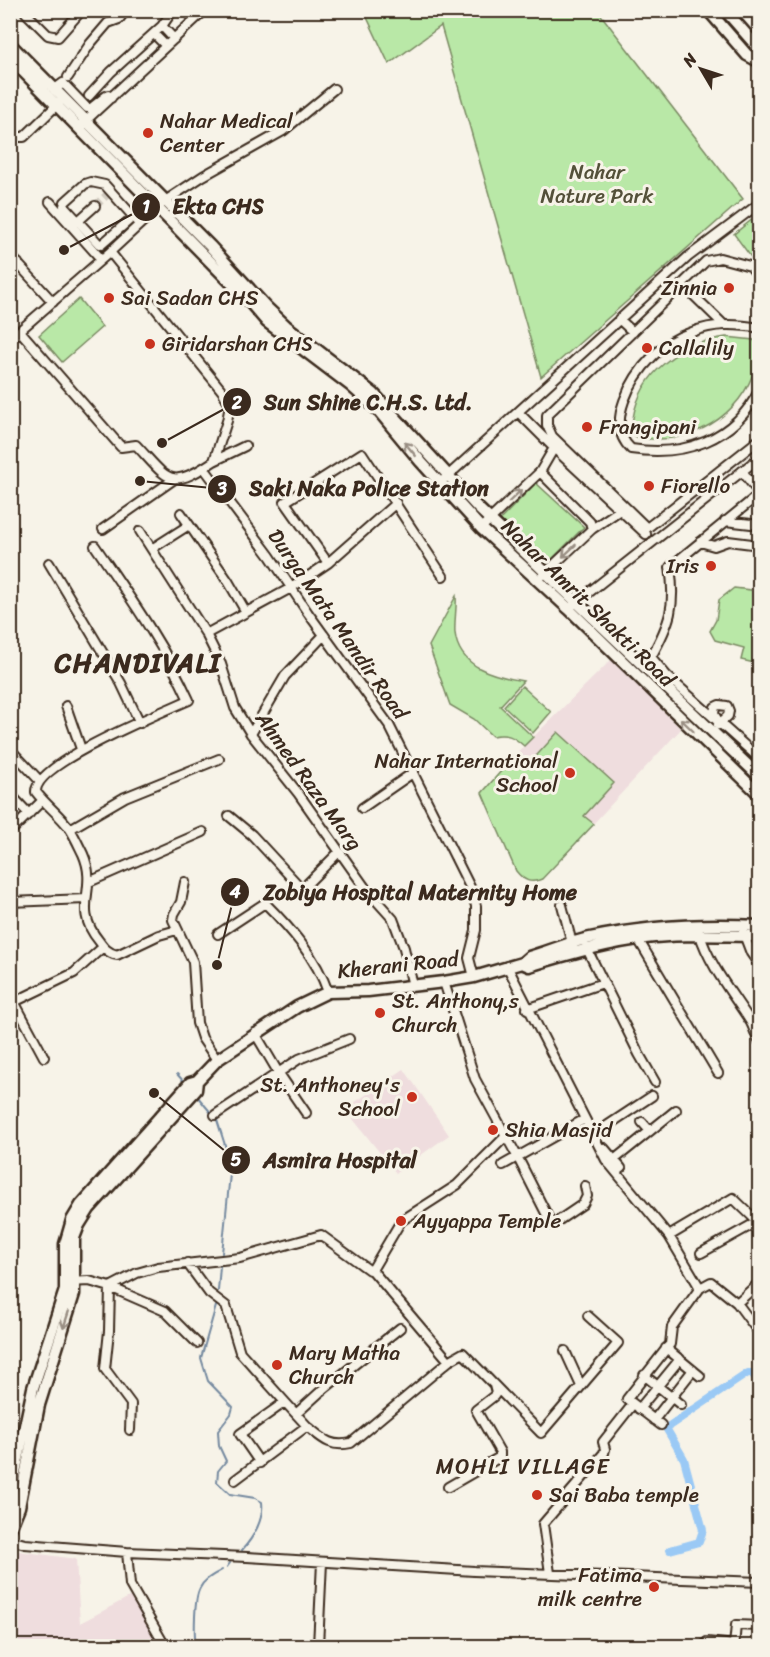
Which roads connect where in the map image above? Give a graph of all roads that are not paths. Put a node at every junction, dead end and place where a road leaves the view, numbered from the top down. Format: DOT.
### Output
graph roads {
  1 [pos="27,10"];
  2 [pos="82,10"];
  3 [pos="126,10"];
  4 [pos="173,10"];
  5 [pos="205,10"];
  6 [pos="708,10"];
  7 [pos="725,10"];
  8 [pos="162,26"];
  9 [pos="154,34"];
  10 [pos="174,39"];
  11 [pos="10,44"];
  12 [pos="166,46"];
  13 [pos="759,50"];
  14 [pos="10,58"];
  15 [pos="759,62"];
  16 [pos="68,77"];
  17 [pos="54,89"];
  18 [pos="334,89"];
  19 [pos="89,96"];
  20 [pos="111,98"];
  21 [pos="61,102"];
  22 [pos="82,124"];
  23 [pos="10,129"];
  24 [pos="50,202"];
  25 [pos="759,203"];
  26 [pos="162,204"];
  27 [pos="95,206"];
  28 [pos="133,217"];
  29 [pos="75,224"];
  30 [pos="140,224"];
  31 [pos="110,252"];
  32 [pos="10,255"];
  33 [pos="101,260"];
  34 [pos="18,263"];
  35 [pos="10,269"];
  36 [pos="759,277"];
  37 [pos="682,284"];
  38 [pos="53,302"];
  39 [pos="619,319"];
  40 [pos="724,325"];
  41 [pos="759,328"];
  42 [pos="283,329"];
  43 [pos="20,331"];
  44 [pos="633,332"];
  45 [pos="10,339"];
  46 [pos="759,390"];
  47 [pos="518,412"];
  48 [pos="759,438"];
  49 [pos="244,446"];
  50 [pos="554,448"];
  51 [pos="739,454"];
  52 [pos="214,461"];
  53 [pos="751,464"];
  54 [pos="204,468"];
  55 [pos="759,471"];
  56 [pos="540,472"];
  57 [pos="449,475"];
  58 [pos="173,480"];
  59 [pos="440,483"];
  60 [pos="758,492"];
  61 [pos="396,503"];
  62 [pos="620,510"];
  63 [pos="181,513"];
  64 [pos="490,519"];
  65 [pos="725,522"];
  66 [pos="189,525"];
  67 [pos="759,525"];
  68 [pos="481,528"];
  69 [pos="103,529"];
  70 [pos="592,529"];
  71 [pos="140,531"];
  72 [pos="646,534"];
  73 [pos="500,537"];
  74 [pos="700,542"];
  75 [pos="759,545"];
  76 [pos="95,546"];
  77 [pos="153,548"];
  78 [pos="49,563"];
  79 [pos="328,563"];
  80 [pos="443,576"];
  81 [pos="542,576"];
  82 [pos="291,588"];
  83 [pos="573,605"];
  84 [pos="246,612"];
  85 [pos="206,634"];
  86 [pos="324,635"];
  87 [pos="66,706"];
  88 [pos="140,723"];
  89 [pos="715,723"];
  90 [pos="251,734"];
  91 [pos="703,741"];
  92 [pos="10,749"];
  93 [pos="81,749"];
  94 [pos="219,759"];
  95 [pos="759,759"];
  96 [pos="414,772"];
  97 [pos="759,777"];
  98 [pos="39,780"];
  99 [pos="10,795"];
  100 [pos="759,795"];
  101 [pos="43,800"];
  102 [pos="362,808"];
  103 [pos="29,814"];
  104 [pos="229,816"];
  105 [pos="70,829"];
  106 [pos="10,832"];
  107 [pos="203,832"];
  108 [pos="339,852"];
  109 [pos="89,882"];
  110 [pos="185,882"];
  111 [pos="86,899"];
  112 [pos="10,902"];
  113 [pos="562,905"];
  114 [pos="740,925"];
  115 [pos="759,926"];
  116 [pos="177,930"];
  117 [pos="698,930"];
  118 [pos="218,934"];
  119 [pos="745,936"];
  120 [pos="759,936"];
  121 [pos="638,939"];
  122 [pos="585,944"];
  123 [pos="103,947"];
  124 [pos="573,948"];
  125 [pos="507,966"];
  126 [pos="759,966"];
  127 [pos="474,977"];
  128 [pos="444,982"];
  129 [pos="603,983"];
  130 [pos="412,986"];
  131 [pos="328,992"];
  132 [pos="12,1000"];
  133 [pos="527,1009"];
  134 [pos="255,1033"];
  135 [pos="349,1039"];
  136 [pos="759,1042"];
  137 [pos="44,1057"];
  138 [pos="217,1060"];
  139 [pos="278,1072"];
  140 [pos="718,1073"];
  141 [pos="655,1082"];
  142 [pos="652,1096"];
  143 [pos="676,1110"];
  144 [pos="306,1113"];
  145 [pos="216,1115"];
  146 [pos="585,1119"];
  147 [pos="642,1122"];
  148 [pos="650,1131"];
  149 [pos="593,1135"];
  150 [pos="506,1136"];
  151 [pos="603,1146"];
  152 [pos="517,1156"];
  153 [pos="612,1162"];
  154 [pos="503,1165"];
  155 [pos="621,1168"];
  156 [pos="585,1186"];
  157 [pos="758,1223"];
  158 [pos="669,1236"];
  159 [pos="701,1253"];
  160 [pos="187,1263"];
  161 [pos="372,1270"];
  162 [pos="70,1282"];
  163 [pos="759,1282"];
  164 [pos="110,1287"];
  165 [pos="700,1288"];
  166 [pos="736,1303"];
  167 [pos="588,1316"];
  168 [pos="400,1329"];
  169 [pos="759,1334"];
  170 [pos="197,1343"];
  171 [pos="666,1347"];
  172 [pos="565,1351"];
  173 [pos="680,1359"];
  174 [pos="449,1361"];
  175 [pos="644,1375"];
  176 [pos="41,1379"];
  177 [pos="494,1383"];
  178 [pos="581,1386"];
  179 [pos="658,1386"];
  180 [pos="671,1398"];
  181 [pos="285,1402"];
  182 [pos="681,1406"];
  183 [pos="636,1407"];
  184 [pos="296,1414"];
  185 [pos="307,1426"];
  186 [pos="129,1430"];
  187 [pos="260,1463"];
  188 [pos="235,1480"];
  189 [pos="447,1487"];
  190 [pos="10,1496"];
  191 [pos="10,1529"];
  192 [pos="10,1540"];
  193 [pos="127,1552"];
  194 [pos="322,1562"];
  195 [pos="550,1573"];
  196 [pos="759,1582"];
  197 [pos="759,1626"];
  198 [pos="707,1642"];
  199 [pos="735,1646"];
  200 [pos="165,1647"];
  201 [pos="318,1647"];
  1 -- 2 [label="street"];
  3 -- 16 [label="street"];
  4 -- 8 [label="street"];
  5 -- 10 [label="street"];
  6 -- 15 [label="street"];
  7 -- 13 [label="street"];
  8 -- 9 [label="street"];
  8 -- 10 [label="street"];
  9 -- 12 [label="street"];
  9 -- 19 [label="street"];
  10 -- 12 [label="street"];
  11 -- 17 [label="street, Nahar Amrit Shakti Road"];
  12 -- 20 [label="street"];
  14 -- 21 [label="street, Nahar Amrit Shakti Road"];
  17 -- 20 [label="street"];
  17 -- 21 [label="street, Nahar Amrit Shakti Road"];
  18 -- 26 [label="street"];
  20 -- 22 [label="street"];
  21 -- 22 [label="street, Nahar Amrit Shakti Road"];
  21 -- 23 [label="street"];
  22 -- 26 [label="street, Nahar Amrit Shakti Road"];
  24 -- 29 [label="street"];
  25 -- 39 [label="street"];
  26 -- 30 [label="street"];
  26 -- 42 [label="street, Nahar Amrit Shakti Road"];
  27 -- 29 [label="street"];
  28 -- 29 [label="street"];
  28 -- 29 [label="street"];
  28 -- 30 [label="street"];
  29 -- 33 [label="street"];
  30 -- 31 [label="street"];
  31 -- 33 [label="street"];
  31 -- 52 [label="street"];
  32 -- 34 [label="street"];
  33 -- 38 [label="street"];
  34 -- 35 [label="street"];
  34 -- 38 [label="street"];
  36 -- 37 [label="street"];
  37 -- 40 [label="street"];
  37 -- 44 [label="street"];
  38 -- 43 [label="street"];
  39 -- 44 [label="street"];
  39 -- 47 [label="street"];
  40 -- 41 [label="street"];
  40 -- 46 [label="street"];
  42 -- 57 [label="street, Nahar Amrit Shakti Road"];
  59 -- 42 [label="street, Nahar Amrit Shakti Road, one-way"];
  43 -- 45 [label="street"];
  43 -- 58 [label="street"];
  44 -- 51 [label="street"];
  47 -- 50 [label="street"];
  47 -- 57 [label="street"];
  48 -- 51 [label="street"];
  49 -- 52 [label="street"];
  50 -- 56 [label="street"];
  50 -- 62 [label="street"];
  51 -- 53 [label="street"];
  52 -- 54 [label="street"];
  53 -- 55 [label="street"];
  53 -- 60 [label="street"];
  53 -- 83 [label="street"];
  54 -- 58 [label="street"];
  54 -- 82 [label="street, Durga Mata Mandir Road"];
  64 -- 56 [label="street, one-way"];
  56 -- 70 [label="street"];
  57 -- 59 [label="street"];
  57 -- 64 [label="street, Nahar Amrit Shakti Road"];
  58 -- 69 [label="street"];
  59 -- 68 [label="street, Nahar Amrit Shakti Road"];
  60 -- 65 [label="street"];
  61 -- 79 [label="street"];
  61 -- 79 [label="street"];
  61 -- 80 [label="street"];
  62 -- 70 [label="street"];
  62 -- 72 [label="street"];
  63 -- 66 [label="street"];
  64 -- 68 [label="street"];
  64 -- 73 [label="street, Nahar Amrit Shakti Road"];
  65 -- 67 [label="street"];
  65 -- 74 [label="street"];
  66 -- 77 [label="street"];
  66 -- 84 [label="street"];
  68 -- 73 [label="street, Nahar Amrit Shakti Road"];
  70 -- 81 [label="street, one-way"];
  71 -- 77 [label="street, Ahmed Raza Marg"];
  73 -- 81 [label="street, Nahar Amrit Shakti Road"];
  74 -- 75 [label="street"];
  74 -- 89 [label="street"];
  76 -- 88 [label="street"];
  77 -- 85 [label="street, Ahmed Raza Marg"];
  78 -- 88 [label="street"];
  79 -- 82 [label="street"];
  81 -- 83 [label="street, Nahar Amrit Shakti Road"];
  82 -- 84 [label="street"];
  82 -- 86 [label="street, Durga Mata Mandir Road"];
  83 -- 89 [label="street, Nahar Amrit Shakti Road"];
  91 -- 83 [label="street, Nahar Amrit Shakti Road, one-way"];
  84 -- 85 [label="street"];
  85 -- 90 [label="street, Ahmed Raza Marg"];
  86 -- 90 [label="street"];
  86 -- 96 [label="street, Durga Mata Mandir Road"];
  87 -- 93 [label="street"];
  88 -- 93 [label="street"];
  89 -- 91 [label="street"];
  89 -- 95 [label="street"];
  89 -- 97 [label="street, Nahar Amrit Shakti Road"];
  90 -- 108 [label="street, Ahmed Raza Marg"];
  91 -- 100 [label="street, Nahar Amrit Shakti Road"];
  92 -- 98 [label="street"];
  93 -- 98 [label="street"];
  94 -- 105 [label="street"];
  96 -- 102 [label="street"];
  96 -- 127 [label="street, Durga Mata Mandir Road"];
  98 -- 101 [label="street"];
  99 -- 103 [label="street"];
  101 -- 103 [label="street"];
  101 -- 105 [label="street"];
  103 -- 106 [label="street"];
  104 -- 108 [label="street"];
  105 -- 109 [label="street"];
  107 -- 109 [label="street"];
  108 -- 130 [label="street, Ahmed Raza Marg"];
  109 -- 111 [label="street"];
  110 -- 116 [label="street"];
  111 -- 112 [label="street"];
  111 -- 123 [label="street"];
  113 -- 124 [label="street"];
  114 -- 115 [label="street, Kherani Road"];
  114 -- 117 [label="street, Kherani Road"];
  114 -- 119 [label="street"];
  116 -- 123 [label="street"];
  116 -- 138 [label="street"];
  117 -- 119 [label="street, Kherani Road"];
  117 -- 121 [label="street, Kherani Road"];
  117 -- 122 [label="street, Kherani Road"];
  117 -- 136 [label="street"];
  118 -- 131 [label="street"];
  119 -- 120 [label="street, Kherani Road"];
  119 -- 126 [label="street"];
  121 -- 122 [label="street, Kherani Road"];
  121 -- 140 [label="street"];
  122 -- 124 [label="street, Kherani Road"];
  122 -- 129 [label="street"];
  123 -- 132 [label="street"];
  124 -- 125 [label="street, Kherani Road"];
  125 -- 127 [label="street, Kherani Road"];
  125 -- 133 [label="street"];
  127 -- 128 [label="street, Kherani Road"];
  128 -- 130 [label="street, Kherani Road"];
  128 -- 150 [label="street"];
  129 -- 133 [label="street"];
  129 -- 141 [label="street"];
  130 -- 131 [label="street, Kherani Road"];
  131 -- 134 [label="street, Kherani Road"];
  132 -- 137 [label="street"];
  133 -- 146 [label="street"];
  134 -- 138 [label="street, Kherani Road"];
  134 -- 139 [label="street"];
  135 -- 139 [label="street"];
  138 -- 162 [label="street, Kherani Road"];
  139 -- 144 [label="street"];
  139 -- 145 [label="street"];
  142 -- 149 [label="street"];
  143 -- 148 [label="street"];
  146 -- 149 [label="street"];
  146 -- 152 [label="street"];
  147 -- 148 [label="street"];
  148 -- 153 [label="street"];
  149 -- 153 [label="street"];
  150 -- 152 [label="street"];
  150 -- 161 [label="street"];
  151 -- 153 [label="street"];
  152 -- 154 [label="street"];
  152 -- 156 [label="street"];
  153 -- 155 [label="street"];
  153 -- 158 [label="street"];
  157 -- 158 [label="street"];
  157 -- 159 [label="street"];
  158 -- 165 [label="street"];
  160 -- 161 [label="street"];
  160 -- 164 [label="street"];
  160 -- 181 [label="street"];
  161 -- 174 [label="street"];
  162 -- 164 [label="street"];
  162 -- 176 [label="street, Kherani Road"];
  163 -- 166 [label="street"];
  164 -- 170 [label="street"];
  164 -- 186 [label="street"];
  165 -- 166 [label="street"];
  165 -- 171 [label="street"];
  166 -- 169 [label="street"];
  167 -- 178 [label="street"];
  168 -- 184 [label="street"];
  171 -- 173 [label="street"];
  171 -- 175 [label="street"];
  172 -- 178 [label="street"];
  173 -- 179 [label="street"];
  173 -- 180 [label="street"];
  174 -- 177 [label="street"];
  174 -- 185 [label="street"];
  175 -- 179 [label="street"];
  175 -- 183 [label="street"];
  176 -- 190 [label="street, Kherani Road"];
  176 -- 191 [label="street, Kherani Road"];
  177 -- 178 [label="street"];
  177 -- 189 [label="street"];
  179 -- 180 [label="street"];
  179 -- 183 [label="street"];
  180 -- 182 [label="street"];
  180 -- 183 [label="street"];
  181 -- 184 [label="street"];
  181 -- 187 [label="street"];
  183 -- 195 [label="street"];
  184 -- 185 [label="street"];
  185 -- 187 [label="street"];
  187 -- 188 [label="street"];
  192 -- 193 [label="street"];
  193 -- 194 [label="street"];
  193 -- 200 [label="street"];
  194 -- 195 [label="street"];
  194 -- 201 [label="street"];
  195 -- 196 [label="street"];
  197 -- 199 [label="street"];
  198 -- 199 [label="street"];
}
